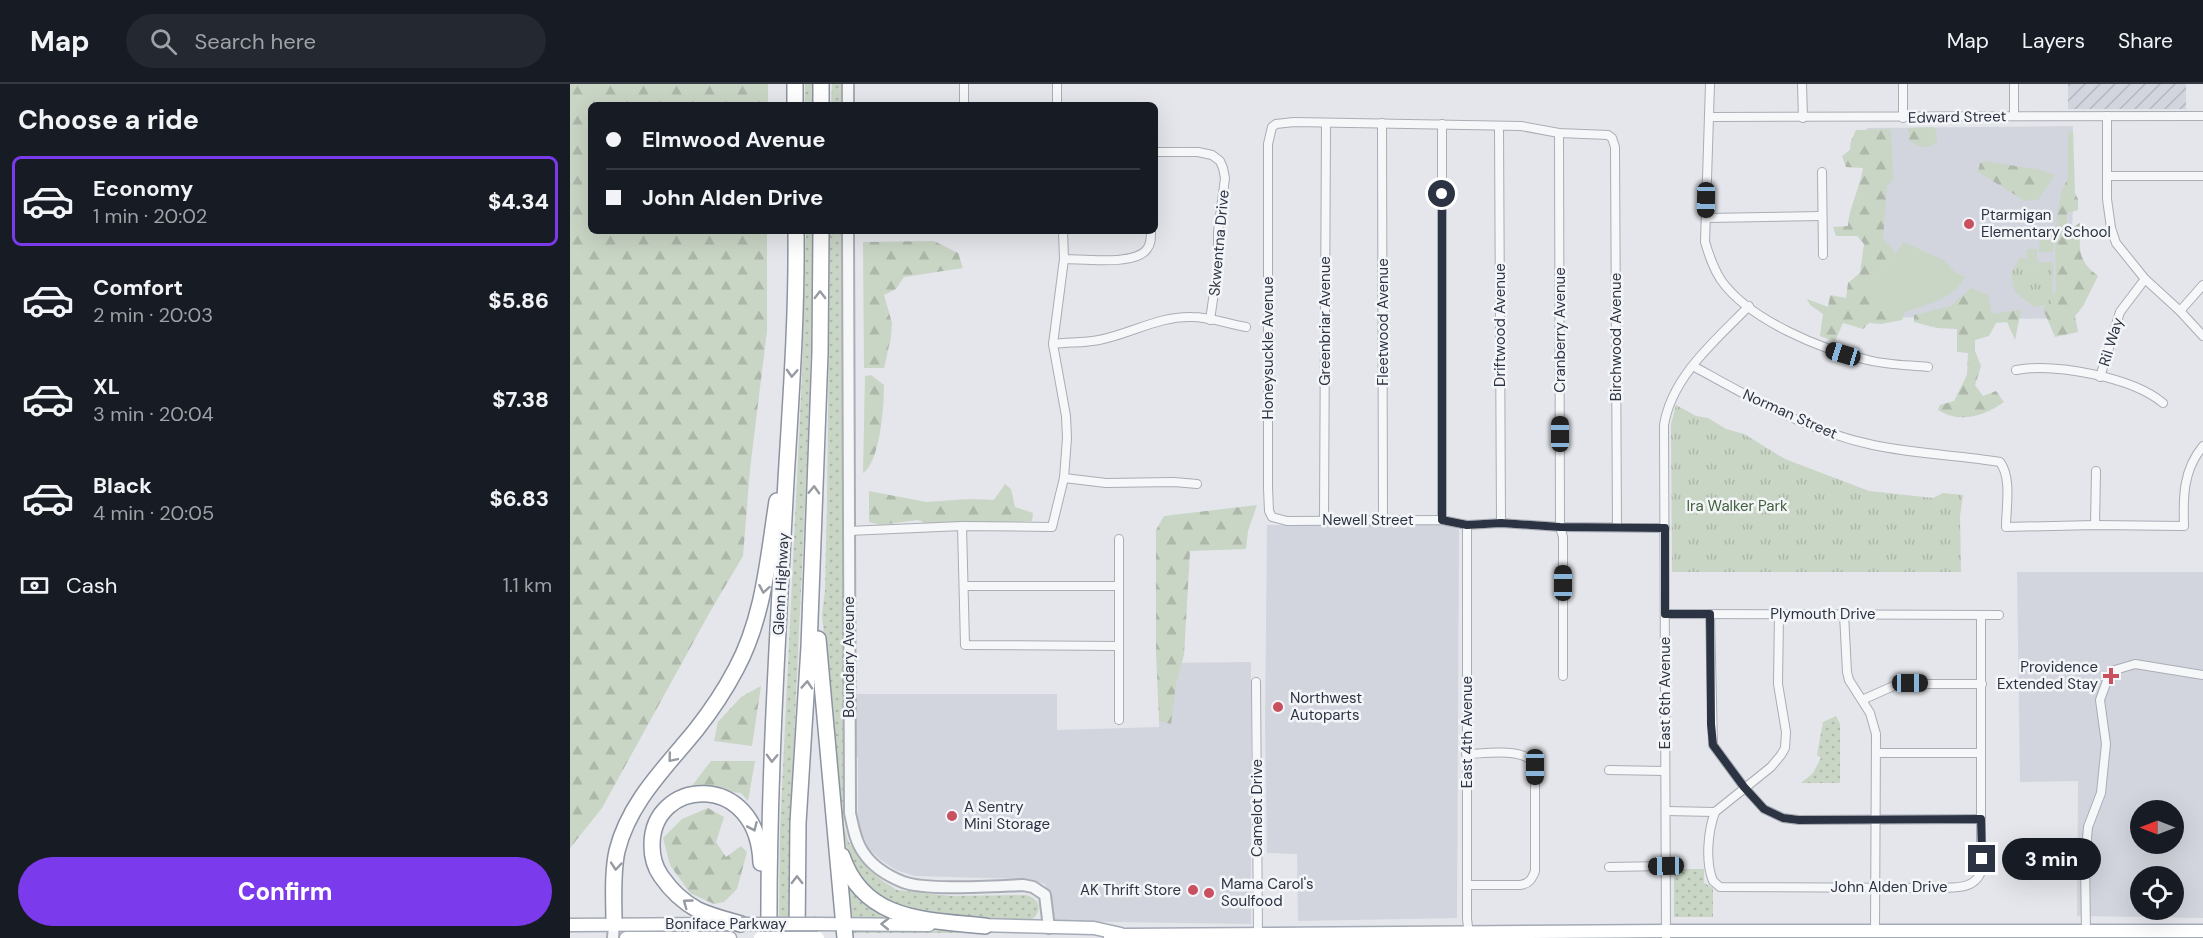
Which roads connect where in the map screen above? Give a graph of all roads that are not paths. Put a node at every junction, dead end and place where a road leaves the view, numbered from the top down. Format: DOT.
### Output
graph roads {
  1 [pos="795,84"];
  2 [pos="821,84"];
  3 [pos="848,84"];
  4 [pos="964,84"];
  5 [pos="1058,84"];
  6 [pos="1710,84"];
  7 [pos="1802,84"];
  8 [pos="1903,84"];
  9 [pos="2014,84"];
  10 [pos="795,102"];
  11 [pos="821,102"];
  12 [pos="848,102"];
  13 [pos="964,102"];
  14 [pos="1057,102"];
  15 [pos="2014,116"];
  16 [pos="2107,116"];
  17 [pos="2203,116"];
  18 [pos="1711,117"];
  19 [pos="1803,118"];
  20 [pos="1903,118"];
  21 [pos="1326,123"];
  22 [pos="1382,123"];
  23 [pos="1442,124"];
  24 [pos="1499,126"];
  25 [pos="1559,133"];
  26 [pos="1158,152"];
  27 [pos="1822,172"];
  28 [pos="2108,176"];
  29 [pos="2203,176"];
  30 [pos="1821,216"];
  31 [pos="1706,218"];
  32 [pos="796,234"];
  33 [pos="821,234"];
  34 [pos="848,234"];
  35 [pos="1063,234"];
  36 [pos="1151,234"];
  37 [pos="1823,255"];
  38 [pos="1064,259"];
  39 [pos="2145,279"];
  40 [pos="2203,285"];
  41 [pos="1749,306"];
  42 [pos="2180,311"];
  43 [pos="1210,320"];
  44 [pos="1246,327"];
  45 [pos="2203,336"];
  46 [pos="1053,344"];
  47 [pos="1693,366"];
  48 [pos="1928,367"];
  49 [pos="2016,370"];
  50 [pos="2100,377"];
  51 [pos="2163,403"];
  52 [pos="790,406"];
  53 [pos="2203,446"];
  54 [pos="2096,471"];
  55 [pos="1064,478"];
  56 [pos="1197,484"];
  57 [pos="813,517"];
  58 [pos="1324,520"];
  59 [pos="1442,520"];
  60 [pos="1287,521"];
  61 [pos="1383,521"];
  62 [pos="1501,523"];
  63 [pos="1467,525"];
  64 [pos="2095,525"];
  65 [pos="963,526"];
  66 [pos="1560,527"];
  67 [pos="1617,528"];
  68 [pos="1665,528"];
  69 [pos="848,531"];
  70 [pos="1119,539"];
  71 [pos="963,586"];
  72 [pos="1119,586"];
  73 [pos="1665,614"];
  74 [pos="1710,614"];
  75 [pos="1779,614"];
  76 [pos="1844,614"];
  77 [pos="1981,615"];
  78 [pos="1999,615"];
  79 [pos="1119,646"];
  80 [pos="2203,675"];
  81 [pos="1563,676"];
  82 [pos="1256,682"];
  83 [pos="1982,684"];
  84 [pos="1862,700"];
  85 [pos="1119,720"];
  86 [pos="1877,753"];
  87 [pos="1981,753"];
  88 [pos="1466,754"];
  89 [pos="1610,770"];
  90 [pos="1665,771"];
  91 [pos="1744,787"];
  92 [pos="833,800"];
  93 [pos="1666,811"];
  94 [pos="1715,812"];
  95 [pos="1981,819"];
  96 [pos="1875,820"];
  97 [pos="1666,866"];
  98 [pos="1609,867"];
  99 [pos="1467,885"];
  100 [pos="1875,887"];
  101 [pos="741,924"];
  102 [pos="570,925"];
  103 [pos="985,926"];
  104 [pos="1875,930"];
  105 [pos="844,931"];
  106 [pos="2086,931"];
  107 [pos="2203,931"];
  108 [pos="1049,933"];
  109 [pos="618,934"];
  110 [pos="1666,934"];
  111 [pos="1126,935"];
  112 [pos="1258,935"];
  113 [pos="1469,935"];
  114 [pos="1279,936"];
  115 [pos="638,938"];
  116 [pos="694,938"];
  117 [pos="730,938"];
  118 [pos="762,938"];
  119 [pos="769,938"];
  120 [pos="797,938"];
  121 [pos="818,938"];
  122 [pos="826,938"];
  123 [pos="1110,938"];
  1 -- 10 [label="highway"];
  2 -- 11 [label="highway"];
  3 -- 12 [label="street"];
  4 -- 13 [label="street"];
  5 -- 14 [label="street"];
  6 -- 18 [label="street"];
  7 -- 19 [label="street"];
  8 -- 20 [label="street"];
  9 -- 15 [label="street"];
  15 -- 16 [label="street, Edward Street"];
  15 -- 20 [label="street, Edward Street"];
  16 -- 17 [label="street, Edward Street"];
  16 -- 28 [label="street"];
  18 -- 19 [label="street, Edward Street"];
  18 -- 31 [label="street"];
  19 -- 20 [label="street, Edward Street"];
  21 -- 22 [label="street"];
  21 -- 58 [label="street, Greenbriar Avenue"];
  21 -- 60 [label="street, Honeysuckle Avenue"];
  22 -- 23 [label="street"];
  22 -- 61 [label="street, Fleetwood Avenue"];
  23 -- 24 [label="street"];
  23 -- 59 [label="street"];
  24 -- 25 [label="street"];
  24 -- 62 [label="street, Driftwood Avenue"];
  25 -- 66 [label="street, Cranberry Avenue"];
  25 -- 67 [label="street, Birchwood Avenue"];
  26 -- 43 [label="street, Skwentna Drive"];
  27 -- 30 [label="street"];
  28 -- 29 [label="street"];
  28 -- 39 [label="street"];
  30 -- 31 [label="street"];
  30 -- 37 [label="street"];
  31 -- 41 [label="street"];
  32 -- 52 [label="highway, Glenn Highway, one-way"];
  57 -- 33 [label="highway, Glenn Highway, one-way"];
  34 -- 69 [label="street, Boundary Aveune"];
  35 -- 38 [label="street"];
  36 -- 38 [label="street"];
  38 -- 46 [label="street"];
  39 -- 42 [label="street"];
  39 -- 50 [label="street, Ril Way"];
  40 -- 42 [label="street"];
  41 -- 47 [label="street, East 6th Avenue"];
  41 -- 48 [label="street"];
  42 -- 45 [label="street"];
  43 -- 44 [label="street"];
  43 -- 46 [label="street"];
  46 -- 55 [label="street"];
  47 -- 64 [label="street, Norman Street"];
  47 -- 68 [label="street, East 6th Avenue"];
  49 -- 50 [label="street"];
  50 -- 51 [label="street"];
  52 -- 109 [label="highway, one-way"];
  52 -- 119 [label="highway, Glenn Highway, one-way"];
  53 -- 64 [label="street"];
  54 -- 64 [label="street"];
  55 -- 56 [label="street"];
  55 -- 65 [label="street"];
  57 -- 92 [label="highway"];
  120 -- 57 [label="highway, Glenn Highway, one-way"];
  58 -- 60 [label="street, Newell Street"];
  58 -- 61 [label="street, Newell Street"];
  59 -- 61 [label="street, Newell Street"];
  59 -- 63 [label="street, Newell Street"];
  62 -- 63 [label="street, Newell Street"];
  62 -- 66 [label="street, Newell Street"];
  63 -- 88 [label="street, East 4th Avenue"];
  65 -- 69 [label="street"];
  65 -- 71 [label="street"];
  66 -- 67 [label="street, Newell Street"];
  66 -- 81 [label="street, Cranberry Avenue"];
  67 -- 68 [label="street, Newell Street"];
  68 -- 73 [label="street, East 6th Avenue"];
  69 -- 108 [label="street, Boundary Aveune"];
  70 -- 72 [label="street"];
  71 -- 72 [label="street"];
  71 -- 79 [label="street"];
  72 -- 79 [label="street"];
  73 -- 74 [label="street, Plymouth Drive"];
  73 -- 90 [label="street, East 6th Avenue"];
  74 -- 75 [label="street, Plymouth Drive"];
  74 -- 91 [label="street"];
  75 -- 76 [label="street, Plymouth Drive"];
  75 -- 91 [label="street"];
  76 -- 77 [label="street, Plymouth Drive"];
  76 -- 84 [label="street"];
  77 -- 78 [label="street, Plymouth Drive"];
  77 -- 83 [label="street, John Alden Drive"];
  79 -- 85 [label="street"];
  80 -- 106 [label="street"];
  82 -- 112 [label="street, Camelot Drive"];
  83 -- 84 [label="street"];
  83 -- 87 [label="street, John Alden Drive"];
  84 -- 86 [label="street"];
  86 -- 87 [label="street"];
  86 -- 96 [label="street"];
  87 -- 95 [label="street, John Alden Drive"];
  88 -- 99 [label="street, East 4th Avenue"];
  88 -- 99 [label="street"];
  89 -- 90 [label="street"];
  90 -- 93 [label="street, East 6th Avenue"];
  91 -- 94 [label="street"];
  91 -- 96 [label="street"];
  92 -- 103 [label="highway"];
  92 -- 105 [label="highway"];
  93 -- 94 [label="street"];
  93 -- 97 [label="street, East 6th Avenue"];
  94 -- 100 [label="street, John Alden Drive"];
  95 -- 96 [label="street"];
  95 -- 100 [label="street, John Alden Drive"];
  96 -- 100 [label="street"];
  97 -- 98 [label="street"];
  97 -- 110 [label="street, East 6th Avenue"];
  99 -- 113 [label="street, East 4th Avenue"];
  100 -- 104 [label="street"];
  101 -- 105 [label="main road, Boniface Parkway, bridge"];
  101 -- 109 [label="main road, Boniface Parkway"];
  101 -- 118 [label="highway, one-way"];
  102 -- 109 [label="main road"];
  103 -- 105 [label="main road, Boniface Parkway, one-way"];
  103 -- 108 [label="main road, Boniface Parkway"];
  104 -- 106 [label="main road, Boniface Parkway"];
  104 -- 110 [label="main road, Boniface Parkway"];
  106 -- 107 [label="main road, Boniface Parkway"];
  108 -- 111 [label="main road, Boniface Parkway"];
  109 -- 115 [label="main road, Boniface Parkway"];
  110 -- 113 [label="main road, Boniface Parkway"];
  111 -- 112 [label="main road, Boniface Parkway"];
  111 -- 123 [label="main road, Boniface Parkway"];
  112 -- 114 [label="main road, Boniface Parkway"];
  113 -- 114 [label="main road, Boniface Parkway"];
  115 -- 116 [label="main road, Boniface Parkway"];
  116 -- 117 [label="main road, Boniface Parkway"];
  118 -- 121 [label="main road, Boniface Parkway, bridge"];
  121 -- 122 [label="main road, Boniface Parkway"];
}
